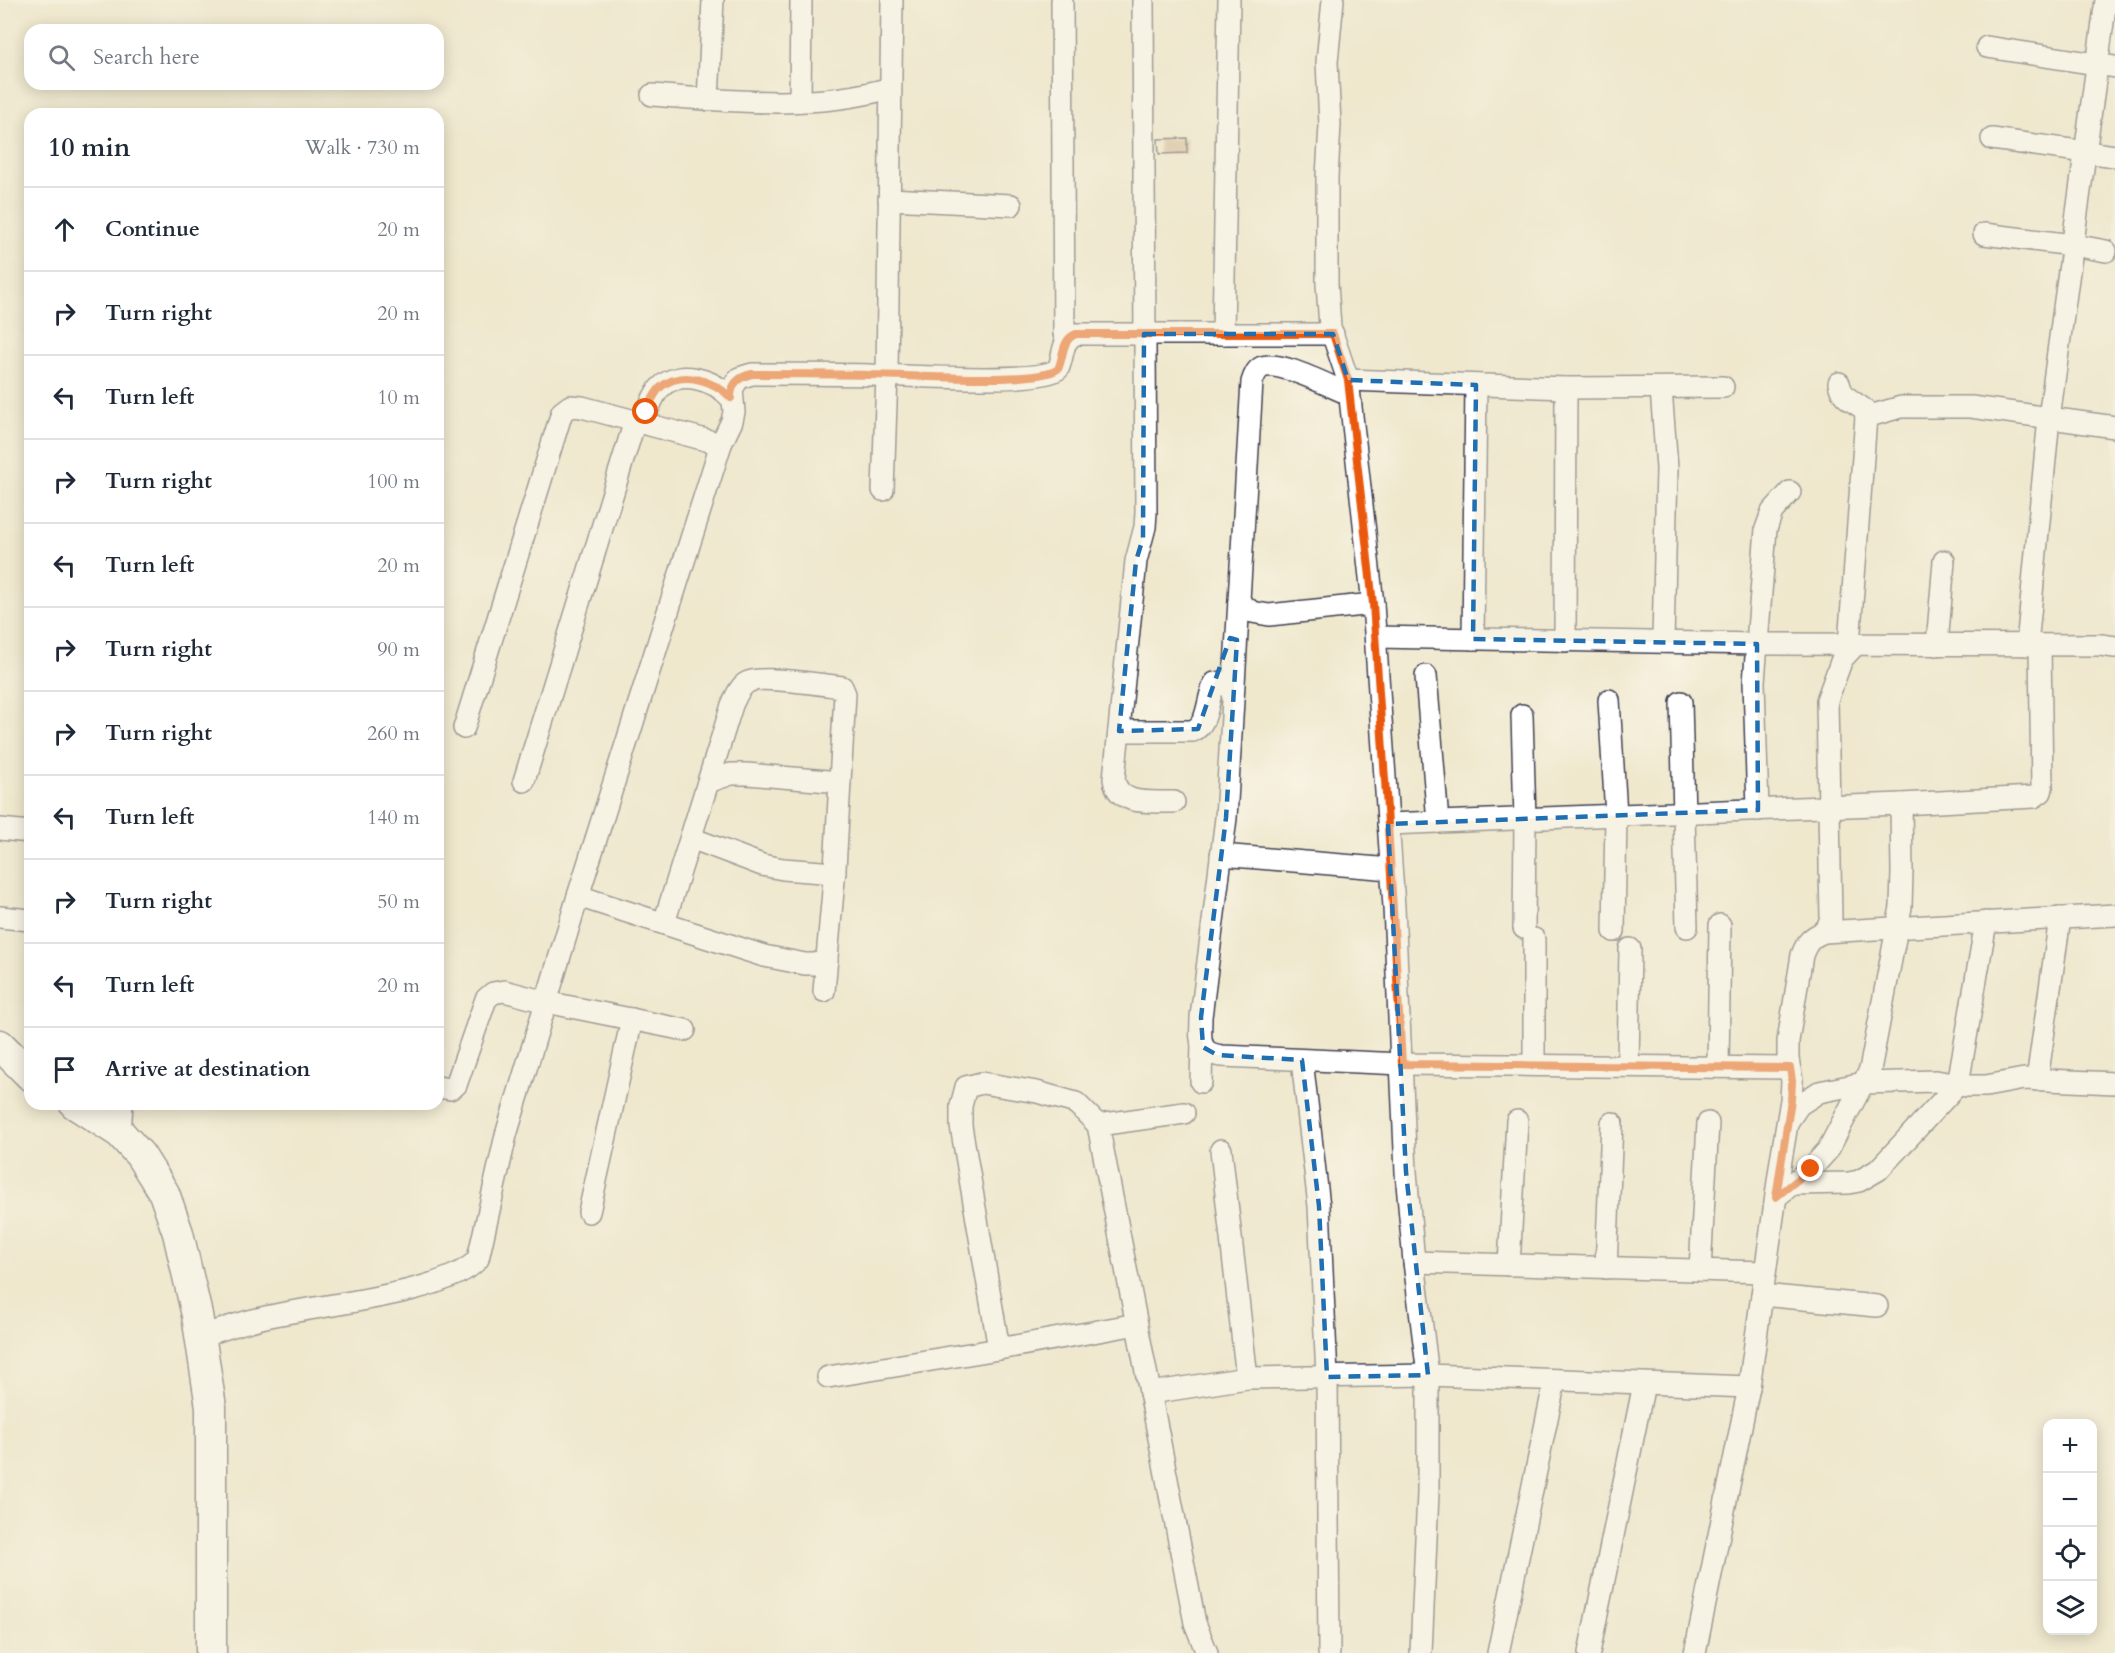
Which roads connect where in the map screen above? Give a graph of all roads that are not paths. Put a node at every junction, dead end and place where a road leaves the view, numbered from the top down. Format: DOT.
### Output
graph roads {
  1 [pos="713,0"];
  2 [pos="801,0"];
  3 [pos="892,0"];
  4 [pos="1062,0"];
  5 [pos="1143,0"];
  6 [pos="1229,0"];
  7 [pos="1333,0"];
  8 [pos="2106,0"];
  9 [pos="1987,47"];
  10 [pos="2106,65"];
  11 [pos="890,88"];
  12 [pos="652,95"];
  13 [pos="708,100"];
  14 [pos="800,101"];
  15 [pos="1992,139"];
  16 [pos="2085,152"];
  17 [pos="2115,156"];
  18 [pos="889,199"];
  19 [pos="1011,205"];
  20 [pos="1984,234"];
  21 [pos="2073,245"];
  22 [pos="2106,251"];
  23 [pos="1144,334"];
  24 [pos="1223,334"];
  25 [pos="1333,334"];
  26 [pos="1069,339"];
  27 [pos="887,375"];
  28 [pos="1839,383"];
  29 [pos="1476,385"];
  30 [pos="1348,387"];
  31 [pos="1723,387"];
  32 [pos="1566,388"];
  33 [pos="1661,389"];
  34 [pos="731,398"];
  35 [pos="1866,417"];
  36 [pos="2049,418"];
  37 [pos="635,421"];
  38 [pos="2115,427"];
  39 [pos="721,444"];
  40 [pos="884,490"];
  41 [pos="1790,492"];
  42 [pos="1944,561"];
  43 [pos="1239,602"];
  44 [pos="1373,604"];
  45 [pos="1376,637"];
  46 [pos="1473,639"];
  47 [pos="1566,640"];
  48 [pos="1663,642"];
  49 [pos="1757,644"];
  50 [pos="1852,644"];
  51 [pos="1937,645"];
  52 [pos="2033,645"];
  53 [pos="2115,647"];
  54 [pos="1426,676"];
  55 [pos="1233,696"];
  56 [pos="1609,699"];
  57 [pos="1682,702"];
  58 [pos="1522,715"];
  59 [pos="464,728"];
  60 [pos="1119,730"];
  61 [pos="524,780"];
  62 [pos="708,782"];
  63 [pos="840,782"];
  64 [pos="1174,802"];
  65 [pos="1901,804"];
  66 [pos="1828,807"];
  67 [pos="1758,810"];
  68 [pos="1686,813"];
  69 [pos="1616,815"];
  70 [pos="1525,819"];
  71 [pos="1438,822"];
  72 [pos="1388,824"];
  73 [pos="0,829"];
  74 [pos="24,831"];
  75 [pos="691,838"];
  76 [pos="1221,855"];
  77 [pos="1391,869"];
  78 [pos="835,873"];
  79 [pos="578,896"];
  80 [pos="2115,915"];
  81 [pos="0,917"];
  82 [pos="2060,918"];
  83 [pos="24,919"];
  84 [pos="1986,922"];
  85 [pos="664,923"];
  86 [pos="1720,925"];
  87 [pos="1687,927"];
  88 [pos="1896,928"];
  89 [pos="1614,931"];
  90 [pos="1824,932"];
  91 [pos="1630,949"];
  92 [pos="827,960"];
  93 [pos="824,991"];
  94 [pos="546,1002"];
  95 [pos="632,1019"];
  96 [pos="685,1030"];
  97 [pos="1202,1043"];
  98 [pos="0,1045"];
  99 [pos="1302,1060"];
  100 [pos="1402,1064"];
  101 [pos="1534,1065"];
  102 [pos="1628,1066"];
  103 [pos="1718,1067"];
  104 [pos="1790,1068"];
  105 [pos="24,1070"];
  106 [pos="2037,1080"];
  107 [pos="1201,1082"];
  108 [pos="1864,1083"];
  109 [pos="2115,1083"];
  110 [pos="1958,1084"];
  111 [pos="444,1088"];
  112 [pos="93,1110"];
  113 [pos="1184,1113"];
  114 [pos="121,1119"];
  115 [pos="1517,1121"];
  116 [pos="1787,1122"];
  117 [pos="1612,1123"];
  118 [pos="1708,1123"];
  119 [pos="1098,1125"];
  120 [pos="1221,1150"];
  121 [pos="1793,1184"];
  122 [pos="1776,1197"];
  123 [pos="588,1212"];
  124 [pos="1414,1262"];
  125 [pos="1509,1265"];
  126 [pos="1606,1268"];
  127 [pos="1700,1270"];
  128 [pos="1766,1272"];
  129 [pos="1762,1295"];
  130 [pos="1876,1306"];
  131 [pos="1137,1324"];
  132 [pos="200,1337"];
  133 [pos="999,1349"];
  134 [pos="1428,1375"];
  135 [pos="828,1377"];
  136 [pos="1327,1377"];
  137 [pos="1246,1378"];
  138 [pos="1554,1380"];
  139 [pos="1644,1384"];
  140 [pos="1749,1387"];
  141 [pos="1150,1393"];
  142 [pos="211,1653"];
  143 [pos="1207,1653"];
  144 [pos="1329,1653"];
  145 [pos="1421,1653"];
  146 [pos="1498,1653"];
  147 [pos="1590,1653"];
  148 [pos="1695,1653"];
  1 -- 13 [label="street"];
  2 -- 14 [label="street"];
  3 -- 11 [label="street"];
  4 -- 26 [label="street"];
  5 -- 23 [label="street"];
  6 -- 24 [label="street"];
  7 -- 25 [label="street"];
  8 -- 10 [label="street"];
  9 -- 10 [label="street"];
  10 -- 16 [label="street"];
  11 -- 14 [label="street"];
  11 -- 18 [label="street"];
  12 -- 13 [label="street"];
  13 -- 14 [label="street"];
  15 -- 16 [label="street"];
  16 -- 17 [label="street"];
  16 -- 21 [label="street"];
  18 -- 19 [label="street"];
  18 -- 27 [label="street"];
  20 -- 21 [label="street"];
  21 -- 22 [label="street"];
  21 -- 36 [label="street"];
  23 -- 24 [label="street"];
  23 -- 26 [label="street"];
  23 -- 60 [label="street"];
  24 -- 25 [label="street"];
  25 -- 30 [label="street"];
  26 -- 27 [label="street"];
  27 -- 34 [label="street"];
  27 -- 40 [label="street"];
  28 -- 35 [label="street"];
  29 -- 30 [label="street"];
  29 -- 32 [label="street"];
  29 -- 46 [label="street"];
  30 -- 43 [label="street"];
  30 -- 44 [label="street"];
  31 -- 33 [label="street"];
  32 -- 33 [label="street"];
  32 -- 47 [label="street"];
  33 -- 48 [label="street"];
  34 -- 37 [label="street"];
  34 -- 39 [label="street"];
  35 -- 36 [label="street"];
  35 -- 50 [label="street"];
  36 -- 38 [label="street"];
  36 -- 52 [label="street"];
  37 -- 39 [label="street"];
  37 -- 59 [label="street"];
  37 -- 61 [label="street"];
  39 -- 79 [label="street"];
  41 -- 49 [label="street"];
  42 -- 51 [label="street"];
  43 -- 44 [label="street"];
  43 -- 55 [label="street"];
  44 -- 45 [label="street"];
  45 -- 46 [label="street"];
  45 -- 72 [label="street"];
  46 -- 47 [label="street"];
  47 -- 48 [label="street"];
  48 -- 49 [label="street"];
  49 -- 50 [label="street"];
  49 -- 67 [label="street"];
  50 -- 51 [label="street"];
  50 -- 66 [label="street"];
  51 -- 52 [label="street"];
  52 -- 53 [label="street"];
  52 -- 65 [label="street"];
  54 -- 71 [label="street"];
  55 -- 60 [label="street"];
  55 -- 76 [label="street"];
  56 -- 69 [label="street"];
  57 -- 68 [label="street"];
  58 -- 70 [label="street"];
  60 -- 64 [label="street"];
  62 -- 63 [label="street"];
  62 -- 63 [label="street"];
  62 -- 75 [label="street"];
  63 -- 78 [label="street"];
  65 -- 66 [label="street"];
  65 -- 88 [label="street"];
  66 -- 67 [label="street"];
  66 -- 90 [label="street"];
  67 -- 68 [label="street"];
  68 -- 69 [label="street"];
  68 -- 87 [label="street"];
  69 -- 70 [label="street"];
  69 -- 89 [label="street"];
  70 -- 71 [label="street"];
  70 -- 101 [label="street"];
  71 -- 72 [label="street"];
  72 -- 77 [label="street"];
  73 -- 74 [label="street"];
  75 -- 78 [label="street"];
  75 -- 85 [label="street"];
  76 -- 77 [label="street"];
  76 -- 97 [label="street"];
  77 -- 100 [label="street"];
  78 -- 92 [label="street"];
  79 -- 85 [label="street"];
  79 -- 94 [label="street"];
  80 -- 82 [label="street"];
  81 -- 83 [label="street"];
  82 -- 84 [label="street"];
  82 -- 106 [label="street"];
  84 -- 88 [label="street"];
  84 -- 110 [label="street"];
  85 -- 92 [label="street"];
  86 -- 103 [label="street"];
  88 -- 90 [label="street"];
  88 -- 108 [label="street"];
  90 -- 104 [label="street"];
  91 -- 102 [label="street"];
  92 -- 93 [label="street"];
  94 -- 95 [label="street"];
  94 -- 111 [label="street"];
  94 -- 132 [label="street"];
  95 -- 96 [label="street"];
  95 -- 123 [label="street"];
  97 -- 99 [label="street"];
  97 -- 107 [label="street"];
  98 -- 105 [label="street"];
  99 -- 100 [label="street"];
  99 -- 136 [label="street"];
  100 -- 101 [label="street"];
  100 -- 124 [label="street"];
  101 -- 102 [label="street"];
  102 -- 103 [label="street"];
  103 -- 104 [label="street"];
  104 -- 116 [label="street"];
  106 -- 109 [label="street"];
  106 -- 110 [label="street"];
  108 -- 110 [label="street"];
  108 -- 116 [label="street"];
  108 -- 121 [label="street"];
  110 -- 121 [label="street"];
  112 -- 114 [label="street"];
  113 -- 119 [label="street"];
  114 -- 132 [label="street"];
  115 -- 125 [label="street"];
  116 -- 122 [label="street"];
  117 -- 126 [label="street"];
  118 -- 127 [label="street"];
  119 -- 131 [label="street"];
  119 -- 133 [label="street"];
  120 -- 137 [label="street"];
  121 -- 122 [label="street"];
  122 -- 128 [label="street"];
  124 -- 125 [label="street"];
  124 -- 134 [label="street"];
  125 -- 126 [label="street"];
  126 -- 127 [label="street"];
  127 -- 128 [label="street"];
  128 -- 129 [label="street"];
  129 -- 130 [label="street"];
  129 -- 140 [label="street"];
  131 -- 133 [label="street"];
  131 -- 141 [label="street"];
  132 -- 142 [label="street"];
  133 -- 135 [label="street"];
  134 -- 136 [label="street"];
  134 -- 138 [label="street"];
  134 -- 145 [label="street"];
  136 -- 137 [label="street"];
  136 -- 144 [label="street"];
  137 -- 141 [label="street"];
  138 -- 139 [label="street"];
  138 -- 146 [label="street"];
  139 -- 140 [label="street"];
  139 -- 147 [label="street"];
  140 -- 148 [label="street"];
  141 -- 143 [label="street"];
}
